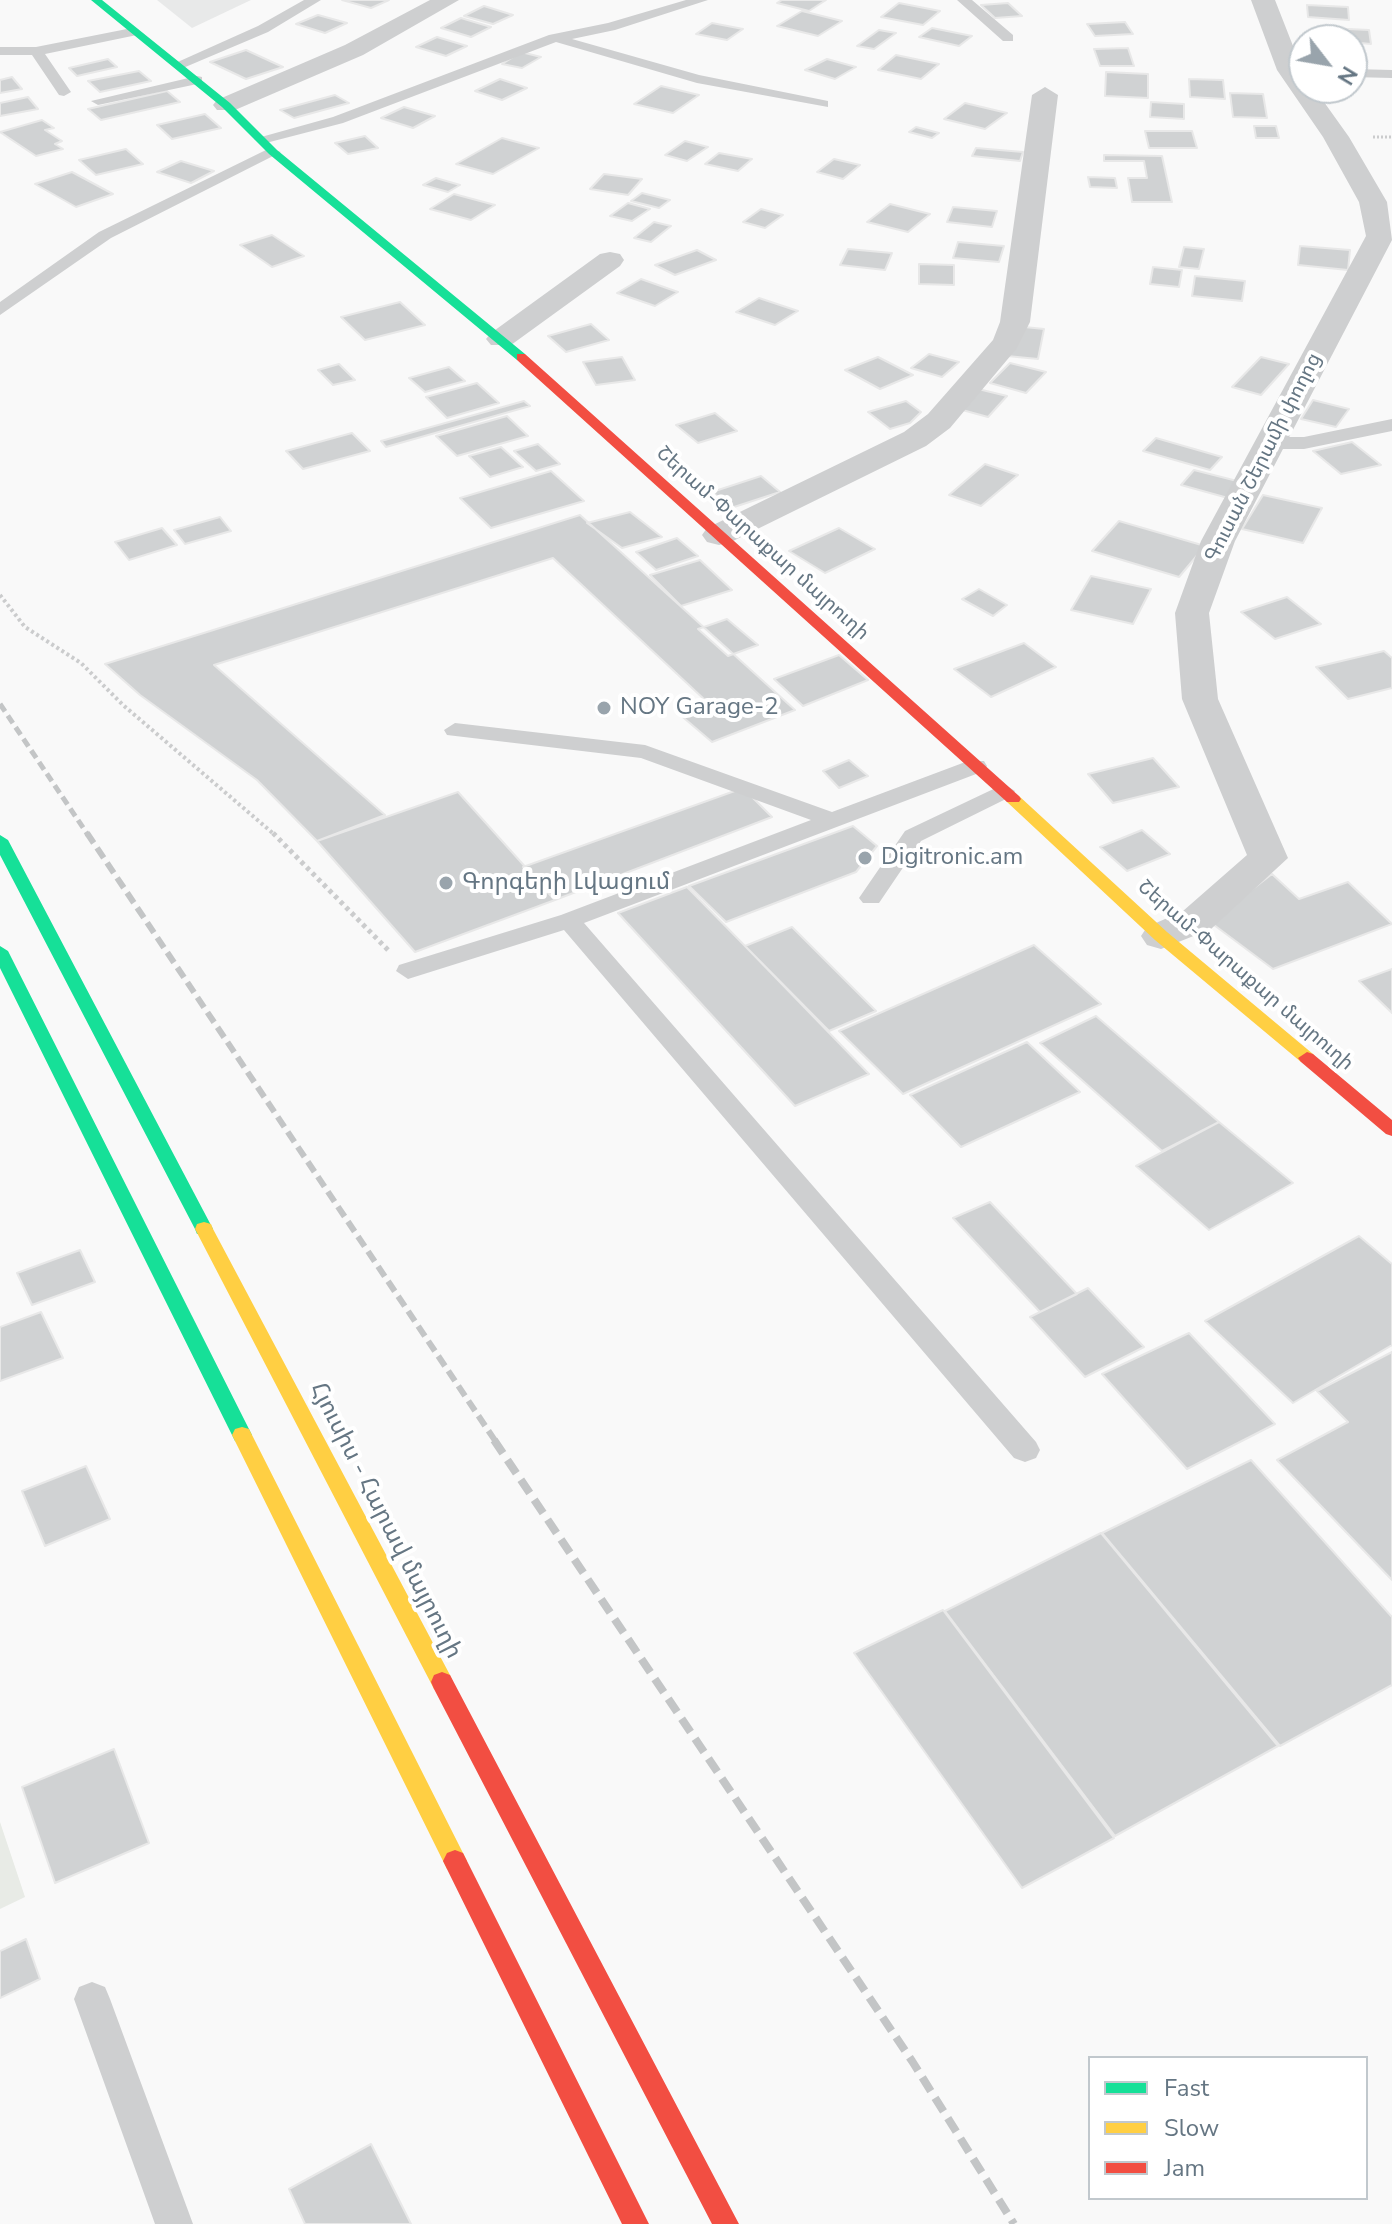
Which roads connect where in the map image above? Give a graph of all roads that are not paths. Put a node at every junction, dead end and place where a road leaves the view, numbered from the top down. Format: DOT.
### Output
graph roads {
  1 [pos="96,0"];
  2 [pos="314,0"];
  3 [pos="447,0"];
  4 [pos="701,0"];
  5 [pos="964,0"];
  6 [pos="1263,0"];
  7 [pos="132,32"];
  8 [pos="554,38"];
  9 [pos="1008,38"];
  10 [pos="0,51"];
  11 [pos="36,51"];
  12 [pos="1288,54"];
  13 [pos="178,65"];
  14 [pos="1368,73"];
  15 [pos="1392,74"];
  16 [pos="197,80"];
  17 [pos="64,92"];
  18 [pos="1045,95"];
  19 [pos="98,101"];
  20 [pos="823,104"];
  21 [pos="1316,104"];
  22 [pos="226,105"];
  23 [pos="268,146"];
  24 [pos="610,260"];
  25 [pos="0,310"];
  26 [pos="501,339"];
  27 [pos="1392,425"];
  28 [pos="1273,443"];
  29 [pos="719,535"];
  30 [pos="455,730"];
  31 [pos="976,766"];
  32 [pos="1004,791"];
  33 [pos="832,820"];
  34 [pos="0,840"];
  35 [pos="871,898"];
  36 [pos="569,920"];
  37 [pos="1161,936"];
  38 [pos="0,951"];
  39 [pos="408,971"];
  40 [pos="1392,1130"];
  41 [pos="1025,1450"];
  42 [pos="92,1999"];
  43 [pos="174,2224"];
  44 [pos="636,2224"];
  45 [pos="726,2224"];
  1 -- 7 [label="main road, Շերամ-Փարաքար մայրուղի"];
  2 -- 13 [label="lane"];
  3 -- 22 [label="street"];
  4 -- 8 [label="lane"];
  5 -- 9 [label="lane"];
  6 -- 12 [label="street, Գուսան Շերամի փողոց"];
  7 -- 11 [label="lane"];
  7 -- 13 [label="main road, Շերամ-Փարաքար մայրուղի"];
  8 -- 20 [label="lane"];
  8 -- 23 [label="lane"];
  10 -- 11 [label="lane"];
  11 -- 17 [label="lane"];
  13 -- 16 [label="main road, Շերամ-Փարաքար մայրուղի"];
  14 -- 15 [label="lane"];
  16 -- 19 [label="lane"];
  16 -- 22 [label="main road, Շերամ-Փարաքար մայրուղի"];
  18 -- 29 [label="street"];
  21 -- 28 [label="street, Գուսան Շերամի փողոց"];
  22 -- 23 [label="main road, Շերամ-Փարաքար մայրուղի"];
  23 -- 25 [label="lane"];
  23 -- 26 [label="main road, Շերամ-Փարաքար մայրուղի"];
  24 -- 26 [label="street"];
  26 -- 29 [label="main road, Շերամ-Փարաքար մայրուղի"];
  27 -- 28 [label="lane"];
  28 -- 37 [label="street, Գուսան Շերամի փողոց"];
  29 -- 31 [label="main road, Շերամ-Փարաքար մայրուղի"];
  30 -- 33 [label="lane"];
  31 -- 32 [label="main road, Շերամ-Փարաքար մայրուղի"];
  31 -- 33 [label="lane"];
  32 -- 35 [label="lane"];
  32 -- 37 [label="main road, Շերամ-Փարաքար մայրուղի"];
  33 -- 36 [label="lane"];
  34 -- 45 [label="main road, Հյուսիս - Հարավ մայրուղի"];
  36 -- 39 [label="lane"];
  36 -- 41 [label="lane"];
  37 -- 40 [label="main road, Շերամ-Փարաքար մայրուղի"];
  38 -- 44 [label="main road"];
  42 -- 43 [label="lane"];
}
